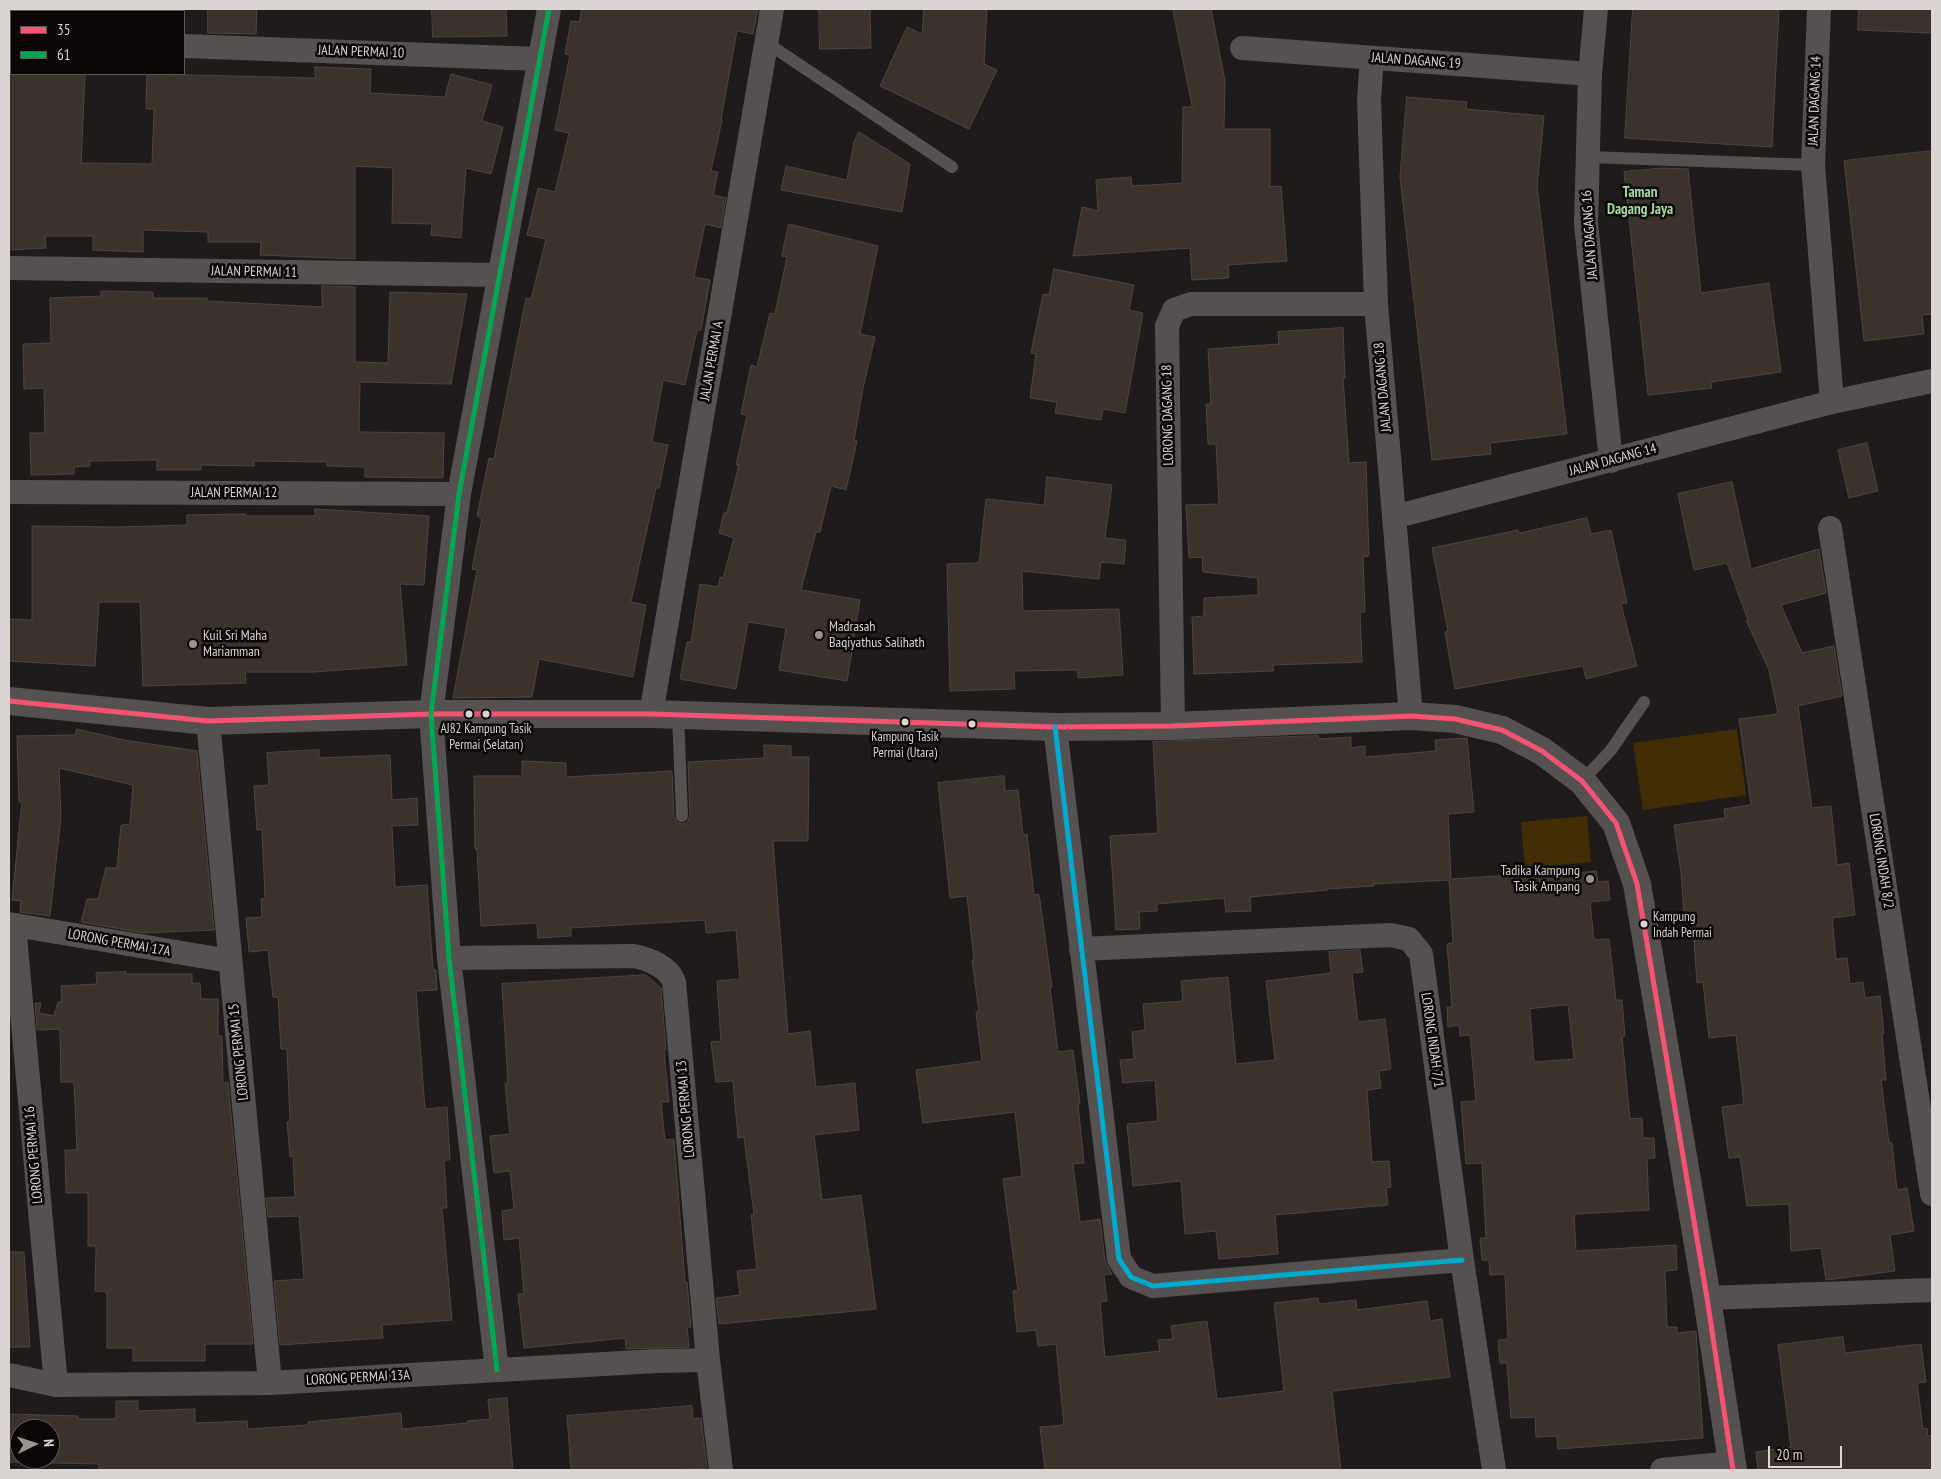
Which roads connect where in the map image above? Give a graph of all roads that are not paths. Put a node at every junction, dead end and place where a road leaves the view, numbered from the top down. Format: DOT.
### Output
graph roads {
  1 [pos="549,9"];
  2 [pos="772,9"];
  3 [pos="1596,9"];
  4 [pos="1819,9"];
  5 [pos="767,43"];
  6 [pos="185,46"];
  7 [pos="1242,48"];
  8 [pos="1372,58"];
  9 [pos="539,59"];
  10 [pos="1590,74"];
  11 [pos="1587,157"];
  12 [pos="1813,165"];
  13 [pos="952,167"];
  14 [pos="9,268"];
  15 [pos="500,275"];
  16 [pos="1376,304"];
  17 [pos="1932,381"];
  18 [pos="1832,402"];
  19 [pos="1611,461"];
  20 [pos="9,492"];
  21 [pos="459,494"];
  22 [pos="1394,517"];
  23 [pos="1830,528"];
  24 [pos="9,701"];
  25 [pos="1644,702"];
  26 [pos="431,714"];
  27 [pos="651,714"];
  28 [pos="678,715"];
  29 [pos="1411,716"];
  30 [pos="208,721"];
  31 [pos="1174,726"];
  32 [pos="1054,727"];
  33 [pos="1582,781"];
  34 [pos="682,816"];
  35 [pos="11,924"];
  36 [pos="1081,949"];
  37 [pos="449,958"];
  38 [pos="230,961"];
  39 [pos="1932,1185"];
  40 [pos="1462,1260"];
  41 [pos="1932,1290"];
  42 [pos="1707,1298"];
  43 [pos="708,1360"];
  44 [pos="497,1370"];
  45 [pos="9,1375"];
  46 [pos="270,1383"];
  47 [pos="56,1385"];
  48 [pos="1733,1467"];
  49 [pos="721,1470"];
  50 [pos="1494,1470"];
  51 [pos="1662,1470"];
  1 -- 9 [label="street"];
  2 -- 5 [label="street, JALAN PERMAI A"];
  3 -- 10 [label="street, JALAN DAGANG 16"];
  4 -- 12 [label="street, JALAN DAGANG 14"];
  5 -- 13 [label="lane"];
  5 -- 27 [label="street, JALAN PERMAI A"];
  6 -- 9 [label="street, JALAN PERMAI 10"];
  7 -- 8 [label="street, JALAN DAGANG 19"];
  8 -- 10 [label="street, JALAN DAGANG 19"];
  8 -- 16 [label="street, JALAN DAGANG 18"];
  9 -- 15 [label="street"];
  10 -- 11 [label="street, JALAN DAGANG 16"];
  11 -- 12 [label="lane"];
  11 -- 19 [label="street, JALAN DAGANG 16"];
  12 -- 18 [label="street, JALAN DAGANG 14"];
  14 -- 15 [label="street, JALAN PERMAI 11"];
  15 -- 21 [label="street"];
  16 -- 22 [label="street, JALAN DAGANG 18"];
  16 -- 31 [label="street, LORONG DAGANG 18"];
  17 -- 18 [label="street, JALAN DAGANG 14"];
  18 -- 19 [label="street, JALAN DAGANG 14"];
  19 -- 22 [label="street, JALAN DAGANG 14"];
  20 -- 21 [label="street, JALAN PERMAI 12"];
  21 -- 26 [label="street"];
  22 -- 29 [label="street, JALAN DAGANG 18"];
  23 -- 39 [label="street, LORONG INDAH 8/2"];
  24 -- 30 [label="street"];
  25 -- 33 [label="lane"];
  26 -- 27 [label="street"];
  26 -- 30 [label="street"];
  26 -- 37 [label="street"];
  27 -- 28 [label="street"];
  28 -- 32 [label="street"];
  28 -- 34 [label="lane"];
  29 -- 31 [label="street"];
  29 -- 33 [label="street"];
  30 -- 38 [label="street, LORONG PERMAI 15"];
  31 -- 32 [label="street"];
  32 -- 36 [label="street"];
  33 -- 42 [label="street"];
  35 -- 38 [label="street, LORONG PERMAI 17A"];
  35 -- 47 [label="street, LORONG PERMAI 16"];
  36 -- 40 [label="street, LORONG INDAH 7/1"];
  36 -- 40 [label="street"];
  37 -- 43 [label="street, LORONG PERMAI 13"];
  37 -- 44 [label="street"];
  38 -- 46 [label="street, LORONG PERMAI 15"];
  40 -- 50 [label="street, LORONG INDAH 7/1"];
  41 -- 42 [label="street"];
  42 -- 48 [label="street"];
  43 -- 44 [label="street, LORONG PERMAI 13A"];
  43 -- 49 [label="street, LORONG PERMAI 13"];
  44 -- 46 [label="street, LORONG PERMAI 13A"];
  45 -- 47 [label="street, LORONG PERMAI 13A"];
  46 -- 47 [label="street, LORONG PERMAI 13A"];
  48 -- 51 [label="street"];
}
